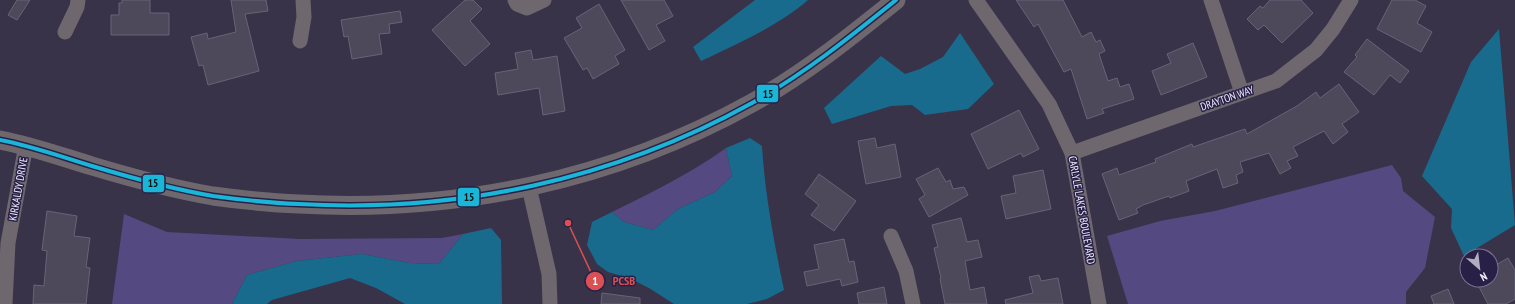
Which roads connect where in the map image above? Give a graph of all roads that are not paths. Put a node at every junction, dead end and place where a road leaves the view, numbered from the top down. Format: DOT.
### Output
graph roads {
  1 [pos="78,0"];
  2 [pos="303,0"];
  3 [pos="516,0"];
  4 [pos="896,0"];
  5 [pos="976,0"];
  6 [pos="1211,0"];
  7 [pos="1351,0"];
  8 [pos="541,2"];
  9 [pos="65,32"];
  10 [pos="300,40"];
  11 [pos="1242,93"];
  12 [pos="0,140"];
  13 [pos="26,145"];
  14 [pos="1072,153"];
  15 [pos="529,187"];
  16 [pos="891,236"];
  17 [pos="5,304"];
  18 [pos="550,304"];
  19 [pos="913,304"];
  20 [pos="1099,304"];
  1 -- 9 [label="street"];
  2 -- 10 [label="street"];
  3 -- 8 [label="street"];
  4 -- 15 [label="street"];
  5 -- 14 [label="street, CARLYLE LAKES BOULEVARD"];
  6 -- 11 [label="street"];
  7 -- 11 [label="street, DRAYTON WAY"];
  11 -- 14 [label="street, DRAYTON WAY"];
  12 -- 13 [label="street"];
  13 -- 15 [label="street"];
  13 -- 17 [label="street, KIRKALDY DRIVE"];
  14 -- 20 [label="street, CARLYLE LAKES BOULEVARD"];
  15 -- 18 [label="street"];
  16 -- 19 [label="street"];
}
